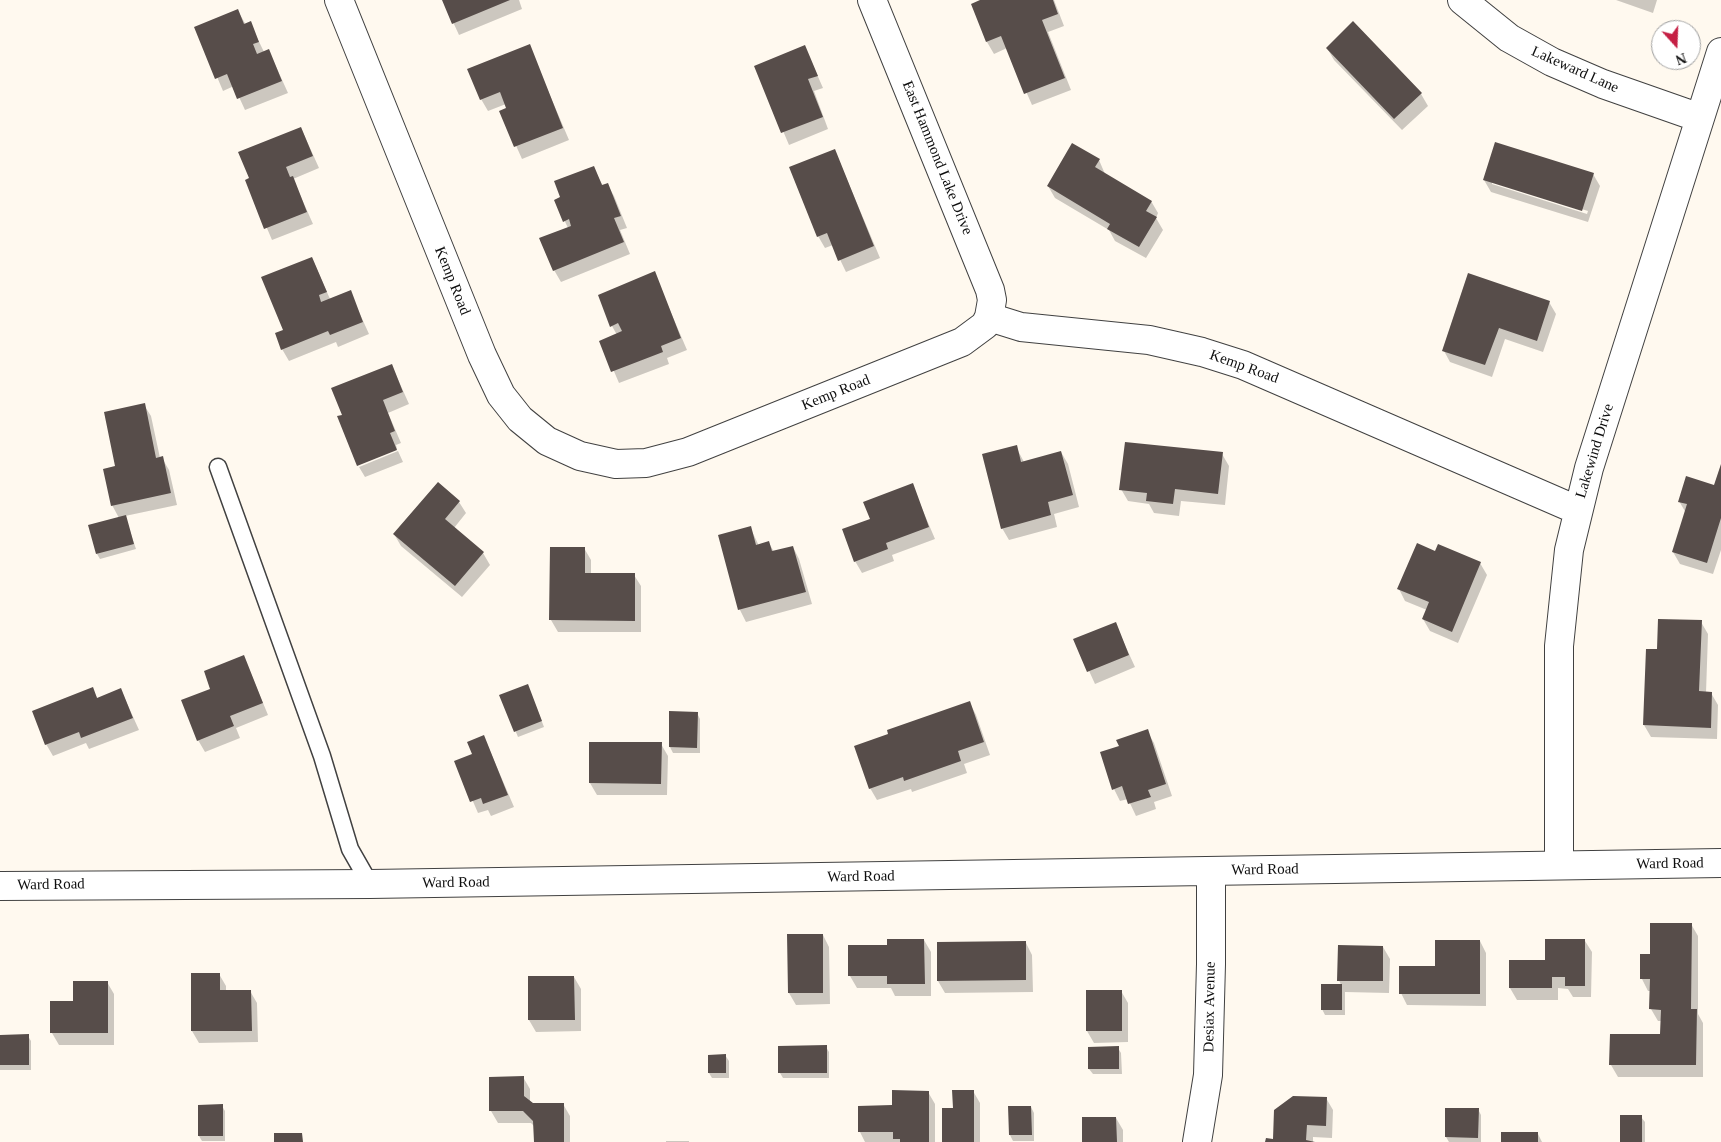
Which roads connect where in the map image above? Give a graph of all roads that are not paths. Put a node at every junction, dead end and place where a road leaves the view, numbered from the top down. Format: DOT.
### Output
graph roads {
  1 [pos="339,0"];
  2 [pos="872,0"];
  3 [pos="1462,0"];
  4 [pos="1721,52"];
  5 [pos="1700,118"];
  6 [pos="989,317"];
  7 [pos="218,467"];
  8 [pos="1578,510"];
  9 [pos="1721,863"];
  10 [pos="1559,865"];
  11 [pos="1211,871"];
  12 [pos="370,884"];
  13 [pos="0,886"];
  14 [pos="1197,1142"];
  1 -- 6 [label="street, Kemp Road"];
  2 -- 6 [label="street, East Hammond Lake Drive"];
  3 -- 5 [label="street, Lakeward Lane"];
  4 -- 5 [label="street, Lakewind Drive"];
  5 -- 8 [label="street, Lakewind Drive"];
  6 -- 8 [label="street, Kemp Road"];
  7 -- 12 [label="lane"];
  8 -- 10 [label="street, Lakewind Drive"];
  9 -- 10 [label="street, Ward Road"];
  10 -- 11 [label="street, Ward Road"];
  11 -- 12 [label="street, Ward Road"];
  11 -- 14 [label="street, Desiax Avenue"];
  12 -- 13 [label="street, Ward Road"];
}
